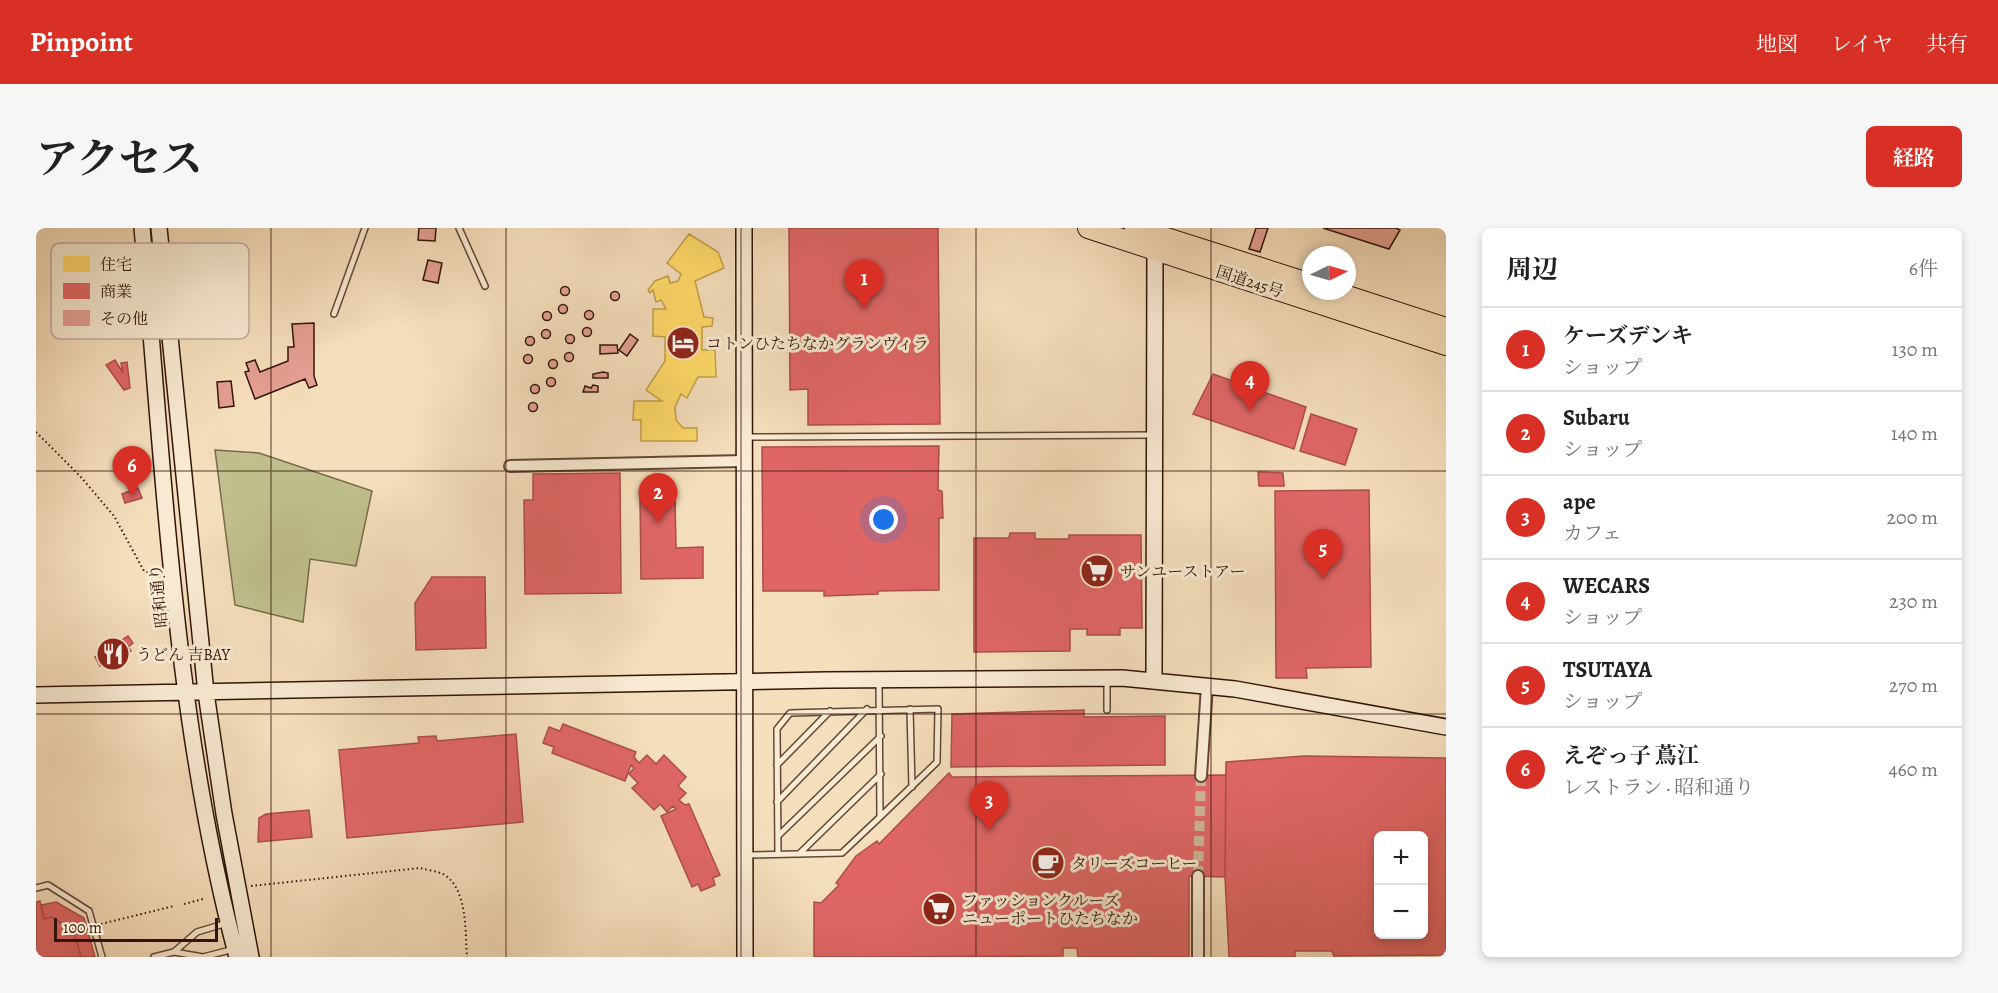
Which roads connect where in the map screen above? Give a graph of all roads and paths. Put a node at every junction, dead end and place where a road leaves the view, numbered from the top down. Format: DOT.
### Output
graph roads {
  1 [pos="141,228"];
  2 [pos="159,228"];
  3 [pos="365,228"];
  4 [pos="459,228"];
  5 [pos="744,228"];
  6 [pos="1088,228"];
  7 [pos="1135,228"];
  8 [pos="142,243"];
  9 [pos="161,243"];
  10 [pos="1155,248"];
  11 [pos="1302,281"];
  12 [pos="485,286"];
  13 [pos="1356,299"];
  14 [pos="334,314"];
  15 [pos="1446,328"];
  16 [pos="151,339"];
  17 [pos="170,339"];
  18 [pos="1446,345"];
  19 [pos="36,432"];
  20 [pos="1153,435"];
  21 [pos="744,437"];
  22 [pos="744,460"];
  23 [pos="510,466"];
  24 [pos="173,576"];
  25 [pos="1107,678"];
  26 [pos="879,680"];
  27 [pos="1154,680"];
  28 [pos="745,682"];
  29 [pos="1207,686"];
  30 [pos="186,693"];
  31 [pos="206,693"];
  32 [pos="36,695"];
  33 [pos="881,709"];
  34 [pos="910,709"];
  35 [pos="867,710"];
  36 [pos="1107,710"];
  37 [pos="830,711"];
  38 [pos="1446,727"];
  39 [pos="881,736"];
  40 [pos="777,765"];
  41 [pos="881,774"];
  42 [pos="1201,777"];
  43 [pos="912,787"];
  44 [pos="777,802"];
  45 [pos="880,817"];
  46 [pos="778,836"];
  47 [pos="778,854"];
  48 [pos="799,854"];
  49 [pos="745,855"];
  50 [pos="1198,876"];
  51 [pos="36,888"];
  52 [pos="237,890"];
  53 [pos="203,899"];
  54 [pos="184,904"];
  55 [pos="174,906"];
  56 [pos="228,922"];
  57 [pos="101,924"];
  58 [pos="174,952"];
  59 [pos="236,953"];
  60 [pos="102,957"];
  61 [pos="154,957"];
  62 [pos="251,957"];
  63 [pos="467,957"];
  64 [pos="745,957"];
  65 [pos="1198,957"];
  1 -- 8 [label="street, 昭和通り"];
  2 -- 9 [label="street"];
  3 -- 14 [label="lane"];
  4 -- 12 [label="lane"];
  5 -- 21 [label="street"];
  6 -- 10 [label="highway, 国道245号"];
  7 -- 11 [label="highway, 国道245号"];
  10 -- 18 [label="highway, 国道245号"];
  10 -- 20 [label="street"];
  13 -- 15 [label="highway"];
  16 -- 24 [label="street, 昭和通り"];
  17 -- 31 [label="street"];
  19 -- 24 [label="path"];
  20 -- 21 [label="lane"];
  20 -- 27 [label="street"];
  21 -- 22 [label="street"];
  22 -- 23 [label="street"];
  22 -- 28 [label="street"];
  24 -- 30 [label="street, 昭和通り"];
  25 -- 26 [label="street"];
  25 -- 27 [label="street"];
  25 -- 36 [label="lane"];
  26 -- 28 [label="street"];
  26 -- 33 [label="lane"];
  27 -- 29 [label="street"];
  28 -- 31 [label="street"];
  28 -- 49 [label="street"];
  29 -- 38 [label="street"];
  29 -- 42 [label="street"];
  30 -- 31 [label="street"];
  30 -- 32 [label="street"];
  30 -- 56 [label="street, 昭和通り"];
  31 -- 52 [label="street"];
  33 -- 34 [label="lane"];
  33 -- 35 [label="lane"];
  33 -- 39 [label="lane"];
  34 -- 43 [label="lane"];
  34 -- 43 [label="lane"];
  35 -- 37 [label="lane"];
  35 -- 44 [label="lane"];
  37 -- 40 [label="lane"];
  37 -- 40 [label="lane"];
  39 -- 41 [label="lane"];
  39 -- 46 [label="lane"];
  40 -- 44 [label="lane"];
  41 -- 45 [label="lane"];
  41 -- 48 [label="lane"];
  43 -- 45 [label="lane"];
  44 -- 46 [label="lane"];
  45 -- 48 [label="lane"];
  46 -- 47 [label="lane"];
  47 -- 48 [label="lane"];
  47 -- 49 [label="lane"];
  49 -- 64 [label="street"];
  50 -- 65 [label="street"];
  51 -- 60 [label="lane"];
  52 -- 62 [label="street"];
  52 -- 63 [label="path"];
  53 -- 54 [label="path"];
  55 -- 57 [label="path"];
  56 -- 58 [label="lane"];
  56 -- 59 [label="street, 昭和通り"];
  58 -- 59 [label="lane"];
  58 -- 61 [label="lane"];
}
